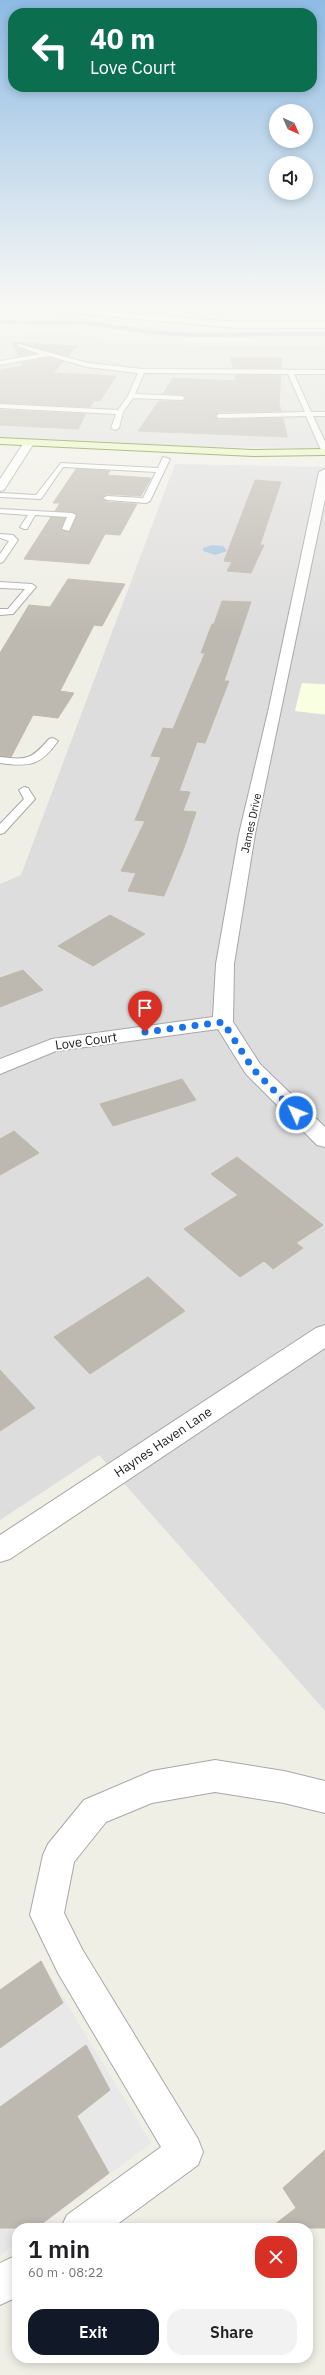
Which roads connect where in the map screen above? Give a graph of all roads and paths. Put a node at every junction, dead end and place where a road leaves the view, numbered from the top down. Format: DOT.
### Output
graph roads {
  1 [pos="120,412"];
  2 [pos="309,413"];
  3 [pos="325,414"];
  4 [pos="219,416"];
  5 [pos="310,416"];
  6 [pos="115,428"];
  7 [pos="0,441"];
  8 [pos="26,447"];
  9 [pos="0,451"];
  10 [pos="325,451"];
  11 [pos="166,459"];
  12 [pos="325,462"];
  13 [pos="161,470"];
  14 [pos="325,472"];
  15 [pos="0,488"];
  16 [pos="0,495"];
  17 [pos="107,498"];
  18 [pos="0,510"];
  19 [pos="33,512"];
  20 [pos="24,526"];
  21 [pos="66,529"];
  22 [pos="0,536"];
  23 [pos="0,560"];
  24 [pos="0,584"];
  25 [pos="0,612"];
  26 [pos="53,741"];
  27 [pos="0,760"];
  28 [pos="24,790"];
  29 [pos="0,830"];
  30 [pos="223,1022"];
  31 [pos="0,1067"];
  32 [pos="325,1140"];
  33 [pos="325,1335"];
  34 [pos="0,1550"];
  35 [pos="325,1797"];
  36 [pos="87,2223"];
  37 [pos="12,2278"];
  38 [pos="0,2286"];
  1 -- 6 [label="lane"];
  2 -- 5 [label="lane"];
  3 -- 5 [label="lane"];
  4 -- 5 [label="lane"];
  5 -- 10 [label="lane"];
  7 -- 8 [label="main road"];
  8 -- 9 [label="main road"];
  8 -- 10 [label="main road"];
  8 -- 11 [label="main road"];
  8 -- 15 [label="street"];
  11 -- 12 [label="main road"];
  11 -- 13 [label="lane"];
  13 -- 16 [label="lane"];
  13 -- 17 [label="lane"];
  14 -- 30 [label="street, James Drive"];
  18 -- 19 [label="lane"];
  19 -- 20 [label="lane"];
  19 -- 21 [label="lane"];
  22 -- 23 [label="lane"];
  24 -- 25 [label="lane"];
  26 -- 27 [label="lane"];
  28 -- 29 [label="lane"];
  30 -- 31 [label="street, Love Court"];
  30 -- 32 [label="street"];
  33 -- 34 [label="street, Haynes Haven Lane"];
  35 -- 36 [label="street"];
  37 -- 38 [label="street"];
}
